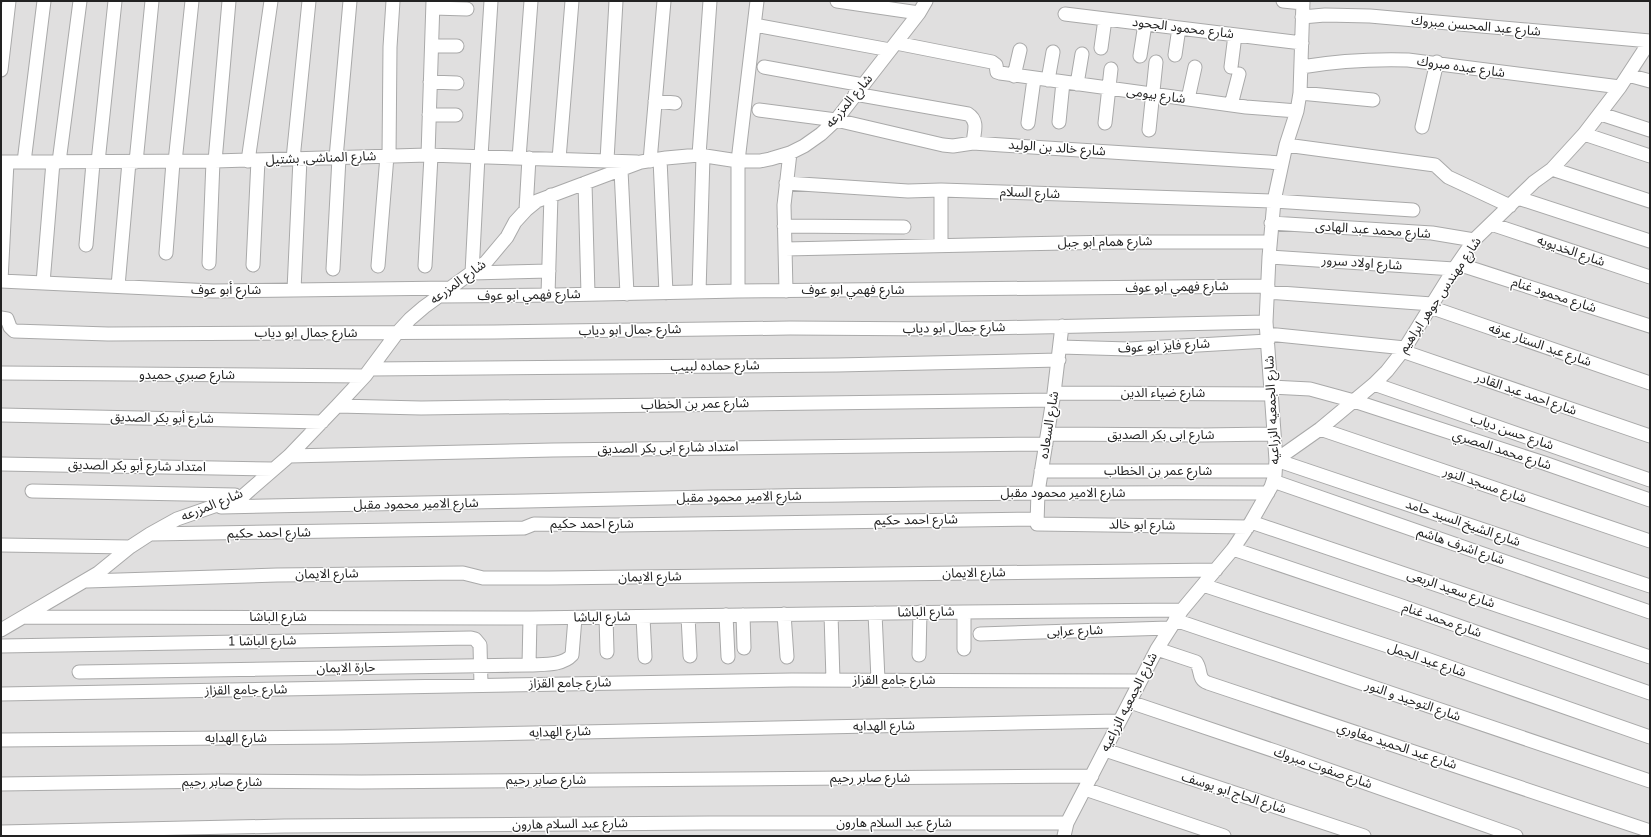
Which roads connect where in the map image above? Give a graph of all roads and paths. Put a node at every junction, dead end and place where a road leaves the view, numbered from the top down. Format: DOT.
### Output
graph roads {
  1 [pos="9,1"];
  2 [pos="44,1"];
  3 [pos="80,1"];
  4 [pos="115,1"];
  5 [pos="152,1"];
  6 [pos="192,1"];
  7 [pos="229,1"];
  8 [pos="271,1"];
  9 [pos="309,1"];
  10 [pos="350,1"];
  11 [pos="393,1"];
  12 [pos="492,1"];
  13 [pos="531,1"];
  14 [pos="572,1"];
  15 [pos="616,1"];
  16 [pos="664,1"];
  17 [pos="710,1"];
  18 [pos="758,1"];
  19 [pos="837,1"];
  20 [pos="926,1"];
  21 [pos="1283,1"];
  22 [pos="1303,2"];
  23 [pos="433,5"];
  24 [pos="467,8"];
  25 [pos="919,13"];
  26 [pos="1065,14"];
  27 [pos="1302,17"];
  28 [pos="1105,19"];
  29 [pos="1144,24"];
  30 [pos="755,25"];
  31 [pos="1179,28"];
  32 [pos="1235,35"];
  33 [pos="1650,41"];
  34 [pos="1302,43"];
  35 [pos="432,46"];
  36 [pos="457,46"];
  37 [pos="893,46"];
  38 [pos="1101,48"];
  39 [pos="1020,50"];
  40 [pos="1053,52"];
  41 [pos="1082,54"];
  42 [pos="1175,55"];
  43 [pos="1140,56"];
  44 [pos="1156,62"];
  45 [pos="1437,62"];
  46 [pos="764,67"];
  47 [pos="1195,67"];
  48 [pos="1301,67"];
  49 [pos="1111,69"];
  50 [pos="1,70"];
  51 [pos="1628,75"];
  52 [pos="1014,76"];
  53 [pos="1034,78"];
  54 [pos="1048,80"];
  55 [pos="1650,81"];
  56 [pos="430,82"];
  57 [pos="1063,82"];
  58 [pos="457,83"];
  59 [pos="1077,84"];
  60 [pos="1620,87"];
  61 [pos="1108,88"];
  62 [pos="859,90"];
  63 [pos="1300,93"];
  64 [pos="1153,94"];
  65 [pos="1188,99"];
  66 [pos="1373,100"];
  67 [pos="655,101"];
  68 [pos="675,103"];
  69 [pos="1231,105"];
  70 [pos="759,110"];
  71 [pos="1297,111"];
  72 [pos="1601,114"];
  73 [pos="429,115"];
  74 [pos="456,115"];
  75 [pos="836,120"];
  76 [pos="1059,122"];
  77 [pos="1028,123"];
  78 [pos="1105,124"];
  79 [pos="1422,127"];
  80 [pos="1149,130"];
  81 [pos="1650,130"];
  82 [pos="1584,134"];
  83 [pos="973,143"];
  84 [pos="1286,145"];
  85 [pos="790,153"];
  86 [pos="388,156"];
  87 [pos="430,156"];
  88 [pos="480,156"];
  89 [pos="701,156"];
  90 [pos="1650,156"];
  91 [pos="337,158"];
  92 [pos="524,158"];
  93 [pos="296,159"];
  94 [pos="559,159"];
  95 [pos="253,160"];
  96 [pos="607,160"];
  97 [pos="650,160"];
  98 [pos="214,161"];
  99 [pos="738,161"];
  100 [pos="4,162"];
  101 [pos="24,162"];
  102 [pos="56,162"];
  103 [pos="132,162"];
  104 [pos="174,162"];
  105 [pos="95,163"];
  106 [pos="1282,163"];
  107 [pos="1552,168"];
  108 [pos="621,170"];
  109 [pos="586,183"];
  110 [pos="786,183"];
  111 [pos="941,190"];
  112 [pos="551,195"];
  113 [pos="1274,201"];
  114 [pos="1650,201"];
  115 [pos="1514,202"];
  116 [pos="526,210"];
  117 [pos="1413,210"];
  118 [pos="1271,223"];
  119 [pos="1491,224"];
  120 [pos="784,226"];
  121 [pos="904,227"];
  122 [pos="1474,240"];
  123 [pos="1270,242"];
  124 [pos="1650,242"];
  125 [pos="86,245"];
  126 [pos="940,246"];
  127 [pos="785,249"];
  128 [pos="166,253"];
  129 [pos="1269,257"];
  130 [pos="210,263"];
  131 [pos="254,265"];
  132 [pos="378,266"];
  133 [pos="425,266"];
  134 [pos="1456,266"];
  135 [pos="333,269"];
  136 [pos="549,271"];
  137 [pos="472,273"];
  138 [pos="1650,278"];
  139 [pos="1,281"];
  140 [pos="43,283"];
  141 [pos="118,286"];
  142 [pos="451,288"];
  143 [pos="1267,289"];
  144 [pos="294,290"];
  145 [pos="738,290"];
  146 [pos="786,290"];
  147 [pos="699,292"];
  148 [pos="666,293"];
  149 [pos="588,294"];
  150 [pos="627,294"];
  151 [pos="548,295"];
  152 [pos="439,296"];
  153 [pos="1431,305"];
  154 [pos="1,318"];
  155 [pos="1062,326"];
  156 [pos="1650,326"];
  157 [pos="1267,332"];
  158 [pos="397,333"];
  159 [pos="1060,347"];
  160 [pos="1404,349"];
  161 [pos="1059,360"];
  162 [pos="368,372"];
  163 [pos="4,373"];
  164 [pos="1650,383"];
  165 [pos="1374,384"];
  166 [pos="1271,391"];
  167 [pos="1054,396"];
  168 [pos="1354,401"];
  169 [pos="337,406"];
  170 [pos="1,415"];
  171 [pos="322,422"];
  172 [pos="1320,430"];
  173 [pos="1274,434"];
  174 [pos="1650,436"];
  175 [pos="1047,439"];
  176 [pos="289,456"];
  177 [pos="1,464"];
  178 [pos="273,469"];
  179 [pos="1275,470"];
  180 [pos="1041,471"];
  181 [pos="1650,480"];
  182 [pos="32,491"];
  183 [pos="1038,492"];
  184 [pos="1268,493"];
  185 [pos="243,496"];
  186 [pos="1650,500"];
  187 [pos="212,507"];
  188 [pos="1037,521"];
  189 [pos="1249,524"];
  190 [pos="150,534"];
  191 [pos="1650,540"];
  192 [pos="1,546"];
  193 [pos="130,547"];
  194 [pos="1233,549"];
  195 [pos="1216,570"];
  196 [pos="85,581"];
  197 [pos="1203,585"];
  198 [pos="1650,586"];
  199 [pos="1030,611"];
  200 [pos="920,612"];
  201 [pos="964,612"];
  202 [pos="1650,612"];
  203 [pos="875,613"];
  204 [pos="784,614"];
  205 [pos="831,614"];
  206 [pos="726,615"];
  207 [pos="743,615"];
  208 [pos="688,616"];
  209 [pos="606,617"];
  210 [pos="643,617"];
  211 [pos="530,618"];
  212 [pos="575,618"];
  213 [pos="1176,619"];
  214 [pos="9,624"];
  215 [pos="1029,632"];
  216 [pos="980,634"];
  217 [pos="1,646"];
  218 [pos="744,648"];
  219 [pos="1157,648"];
  220 [pos="964,650"];
  221 [pos="606,652"];
  222 [pos="919,655"];
  223 [pos="690,656"];
  224 [pos="645,657"];
  225 [pos="728,657"];
  226 [pos="787,657"];
  227 [pos="1650,657"];
  228 [pos="529,665"];
  229 [pos="480,666"];
  230 [pos="79,672"];
  231 [pos="833,680"];
  232 [pos="878,680"];
  233 [pos="1139,681"];
  234 [pos="481,685"];
  235 [pos="1650,693"];
  236 [pos="1,694"];
  237 [pos="1130,702"];
  238 [pos="1119,721"];
  239 [pos="1650,737"];
  240 [pos="1,740"];
  241 [pos="1105,750"];
  242 [pos="1092,776"];
  243 [pos="1650,781"];
  244 [pos="1,784"];
  245 [pos="1085,789"];
  246 [pos="1650,830"];
  247 [pos="1,832"];
  248 [pos="1068,832"];
  249 [pos="1224,836"];
  250 [pos="1364,836"];
  251 [pos="1516,836"];
  1 -- 50 [label="street"];
  2 -- 101 [label="street"];
  3 -- 102 [label="street"];
  4 -- 105 [label="street"];
  5 -- 103 [label="street"];
  6 -- 104 [label="street"];
  7 -- 98 [label="street"];
  8 -- 95 [label="street"];
  9 -- 93 [label="street"];
  10 -- 91 [label="street"];
  11 -- 86 [label="street"];
  12 -- 88 [label="street"];
  13 -- 92 [label="street"];
  14 -- 94 [label="street"];
  15 -- 96 [label="street"];
  16 -- 67 [label="street"];
  17 -- 89 [label="street"];
  18 -- 30 [label="street"];
  19 -- 25 [label="street"];
  20 -- 25 [label="street, شارع المزرعه"];
  21 -- 22 [label="street"];
  22 -- 27 [label="street, شارع الجمعيه الزراعيه"];
  23 -- 24 [label="street"];
  23 -- 35 [label="street"];
  25 -- 37 [label="street, شارع المزرعه"];
  26 -- 28 [label="street, شارع محمود الجحود"];
  27 -- 33 [label="street, شارع عبد المحسن مبروك"];
  27 -- 34 [label="street, شارع الجمعيه الزراعيه"];
  28 -- 29 [label="street, شارع محمود الجحود"];
  28 -- 38 [label="street"];
  29 -- 31 [label="street, شارع محمود الجحود"];
  29 -- 43 [label="street"];
  30 -- 37 [label="street"];
  30 -- 99 [label="street"];
  31 -- 32 [label="street, شارع محمود الجحود"];
  31 -- 42 [label="street"];
  32 -- 34 [label="street, شارع محمود الجحود"];
  32 -- 69 [label="street"];
  33 -- 51 [label="street, شارع مهندس جوهر ابراهيم"];
  34 -- 48 [label="street, شارع الجمعيه الزراعيه"];
  35 -- 36 [label="street"];
  35 -- 56 [label="street"];
  37 -- 52 [label="street, شارع بيومى"];
  37 -- 62 [label="street, شارع المزرعه"];
  39 -- 52 [label="street"];
  40 -- 54 [label="street"];
  41 -- 59 [label="street"];
  44 -- 64 [label="street"];
  45 -- 48 [label="street, شارع عبده مبروك"];
  45 -- 60 [label="street, شارع عبده مبروك"];
  45 -- 79 [label="street"];
  46 -- 62 [label="street"];
  47 -- 65 [label="street"];
  48 -- 63 [label="street, شارع الجمعيه الزراعيه"];
  49 -- 61 [label="street"];
  51 -- 55 [label="street"];
  51 -- 60 [label="street, شارع مهندس جوهر ابراهيم"];
  52 -- 53 [label="street, شارع بيومى"];
  53 -- 54 [label="street, شارع بيومى"];
  53 -- 77 [label="street"];
  54 -- 57 [label="street, شارع بيومى"];
  56 -- 58 [label="street"];
  56 -- 73 [label="street"];
  57 -- 59 [label="street, شارع بيومى"];
  57 -- 76 [label="street"];
  59 -- 61 [label="street, شارع بيومى"];
  60 -- 72 [label="street, شارع مهندس جوهر ابراهيم"];
  61 -- 64 [label="street, شارع بيومى"];
  61 -- 78 [label="street"];
  62 -- 75 [label="street, شارع المزرعه"];
  62 -- 83 [label="street"];
  63 -- 66 [label="street"];
  63 -- 71 [label="street, شارع الجمعيه الزراعيه"];
  64 -- 65 [label="street, شارع بيومى"];
  64 -- 80 [label="street"];
  65 -- 69 [label="street, شارع بيومى"];
  67 -- 68 [label="street"];
  67 -- 97 [label="street"];
  69 -- 71 [label="street, شارع بيومى"];
  70 -- 75 [label="street, شارع خالد بن الوليد"];
  71 -- 84 [label="street, شارع الجمعيه الزراعيه"];
  72 -- 81 [label="street"];
  72 -- 82 [label="street, شارع مهندس جوهر ابراهيم"];
  73 -- 74 [label="street"];
  73 -- 87 [label="street"];
  75 -- 83 [label="street, شارع خالد بن الوليد"];
  75 -- 85 [label="street, شارع المزرعه"];
  82 -- 90 [label="street"];
  82 -- 107 [label="street, شارع مهندس جوهر ابراهيم"];
  83 -- 106 [label="street, شارع خالد بن الوليد"];
  84 -- 106 [label="street, شارع الجمعيه الزراعيه"];
  84 -- 115 [label="street"];
  85 -- 99 [label="street, شارع المزرعه"];
  85 -- 110 [label="street"];
  86 -- 87 [label="street, شارع المناشى, بشتيل"];
  86 -- 91 [label="street, شارع المناشى, بشتيل"];
  86 -- 132 [label="street"];
  87 -- 88 [label="street, شارع المناشى, بشتيل"];
  87 -- 133 [label="street"];
  88 -- 92 [label="street, شارع المناشى, بشتيل"];
  88 -- 137 [label="street"];
  89 -- 97 [label="street, شارع المزرعه"];
  89 -- 99 [label="street, شارع المزرعه"];
  89 -- 147 [label="street"];
  91 -- 93 [label="street, شارع المناشى, بشتيل"];
  91 -- 135 [label="street"];
  92 -- 94 [label="street, شارع المناشى, بشتيل"];
  92 -- 116 [label="street"];
  93 -- 95 [label="street, شارع المناشى, بشتيل"];
  93 -- 144 [label="street"];
  94 -- 96 [label="street, شارع المناشى, بشتيل"];
  95 -- 98 [label="street, شارع المناشى, بشتيل"];
  95 -- 131 [label="street"];
  96 -- 97 [label="street, شارع المناشى, بشتيل"];
  97 -- 108 [label="street, شارع المزرعه"];
  97 -- 148 [label="street"];
  98 -- 104 [label="street, شارع المناشى, بشتيل"];
  98 -- 130 [label="street"];
  99 -- 145 [label="street"];
  100 -- 101 [label="street, شارع المناشى, بشتيل"];
  100 -- 139 [label="street"];
  101 -- 102 [label="street, شارع المناشى, بشتيل"];
  102 -- 105 [label="street, شارع المناشى, بشتيل"];
  102 -- 140 [label="street"];
  103 -- 104 [label="street, شارع المناشى, بشتيل"];
  103 -- 105 [label="street, شارع المناشى, بشتيل"];
  103 -- 141 [label="street"];
  104 -- 128 [label="street"];
  105 -- 125 [label="street"];
  106 -- 113 [label="street, شارع الجمعيه الزراعيه"];
  107 -- 114 [label="street"];
  107 -- 115 [label="street, شارع مهندس جوهر ابراهيم"];
  108 -- 109 [label="street, شارع المزرعه"];
  108 -- 150 [label="street"];
  109 -- 112 [label="street, شارع المزرعه"];
  109 -- 149 [label="street"];
  110 -- 111 [label="street, شارع السلام"];
  110 -- 120 [label="street"];
  111 -- 113 [label="street, شارع السلام"];
  111 -- 126 [label="street"];
  112 -- 116 [label="street, شارع المزرعه"];
  112 -- 136 [label="street"];
  113 -- 117 [label="street, شارع السلام"];
  113 -- 118 [label="street, شارع الجمعيه الزراعيه"];
  115 -- 119 [label="street, شارع مهندس جوهر ابراهيم"];
  115 -- 124 [label="street"];
  116 -- 137 [label="street, شارع المزرعه"];
  118 -- 122 [label="street, شارع محمد عبد الهادى"];
  118 -- 123 [label="street, شارع الجمعيه الزراعيه"];
  119 -- 122 [label="street, شارع مهندس جوهر ابراهيم"];
  119 -- 138 [label="street, شارع الخديويه"];
  120 -- 121 [label="street"];
  120 -- 127 [label="street"];
  122 -- 134 [label="street, شارع مهندس جوهر ابراهيم"];
  123 -- 126 [label="street, شارع همام ابو جبل"];
  123 -- 129 [label="street, شارع الجمعيه الزراعيه"];
  126 -- 127 [label="street, شارع همام ابو جبل"];
  127 -- 146 [label="street"];
  129 -- 134 [label="street, شارع اولاد سرور"];
  129 -- 143 [label="street, شارع الجمعيه الزراعيه"];
  134 -- 153 [label="street, شارع مهندس جوهر ابراهيم"];
  134 -- 156 [label="street, شارع محمود غنام"];
  136 -- 137 [label="street"];
  136 -- 151 [label="street"];
  137 -- 142 [label="street, شارع المزرعه"];
  139 -- 140 [label="street, شارع أبو عوف"];
  140 -- 141 [label="street, شارع أبو عوف"];
  141 -- 144 [label="street, شارع أبو عوف"];
  142 -- 144 [label="street, شارع أبو عوف"];
  142 -- 152 [label="street, شارع المزرعه"];
  143 -- 146 [label="street, شارع فهمي ابو عوف"];
  143 -- 153 [label="street, شارع فهمي ابو عوف"];
  143 -- 157 [label="street, شارع الجمعيه الزراعيه"];
  145 -- 146 [label="street, شارع فهمي ابو عوف"];
  145 -- 147 [label="street, شارع فهمي ابو عوف"];
  147 -- 148 [label="street, شارع فهمي ابو عوف"];
  148 -- 150 [label="street, شارع فهمي ابو عوف"];
  149 -- 150 [label="street, شارع فهمي ابو عوف"];
  149 -- 151 [label="street, شارع فهمي ابو عوف"];
  151 -- 152 [label="street, شارع فهمي ابو عوف"];
  152 -- 158 [label="street, شارع المزرعه"];
  153 -- 160 [label="street, شارع مهندس جوهر ابراهيم"];
  153 -- 164 [label="street, شارع عبد الستار عرفه"];
  154 -- 158 [label="street, شارع جمال ابو دياب"];
  155 -- 157 [label="street, شارع جمال ابو دياب"];
  155 -- 158 [label="street, شارع جمال ابو دياب"];
  155 -- 159 [label="street, شارع السعاده"];
  157 -- 159 [label="street, شارع فايز ابو عوف"];
  157 -- 160 [label="street, شارع احمد عبد القادر"];
  157 -- 166 [label="street, شارع الجمعيه الزراعيه"];
  158 -- 162 [label="street, شارع المزرعه"];
  159 -- 161 [label="street, شارع السعاده"];
  160 -- 165 [label="street, شارع مهندس جوهر ابراهيم"];
  160 -- 174 [label="street, شارع احمد عبد القادر"];
  161 -- 162 [label="street, شارع حماده لبيب"];
  161 -- 167 [label="street, شارع السعاده"];
  162 -- 163 [label="street, شارع صبري حميدو"];
  162 -- 169 [label="street, شارع المزرعه"];
  165 -- 168 [label="street, شارع مهندس جوهر ابراهيم"];
  165 -- 181 [label="street, شارع حسن دياب"];
  166 -- 167 [label="street, شارع ضياء الدين"];
  166 -- 168 [label="street, شارع ضياء الدين"];
  166 -- 173 [label="street, شارع الجمعيه الزراعيه"];
  167 -- 169 [label="street, شارع عمر بن الخطاب"];
  167 -- 175 [label="street, شارع السعاده"];
  168 -- 172 [label="street, شارع مهندس جوهر ابراهيم"];
  168 -- 186 [label="street, شارع محمد المصري"];
  169 -- 171 [label="street, شارع المزرعه"];
  170 -- 171 [label="street, شارع أبو بكر الصديق"];
  171 -- 176 [label="street, شارع المزرعه"];
  172 -- 179 [label="street, شارع مهندس جوهر ابراهيم"];
  172 -- 191 [label="street, شارع مسجد النور"];
  173 -- 175 [label="street, شارع ابى بكر الصديق"];
  173 -- 179 [label="street, شارع الجمعيه الزراعيه"];
  175 -- 176 [label="street, امتداد شارع ابى بكر الصديق"];
  175 -- 180 [label="street, شارع السعاده"];
  176 -- 178 [label="street, شارع المزرعه"];
  177 -- 178 [label="street, امتداد شارع أبو بكر الصديق"];
  178 -- 185 [label="street, شارع المزرعه"];
  179 -- 180 [label="street, شارع عمر بن الخطاب"];
  179 -- 184 [label="street, شارع الجمعيه الزراعيه"];
  179 -- 198 [label="street, شارع الشيخ السيد حامد"];
  179 -- 202 [label="street, شارع اشرف هاشم"];
  180 -- 183 [label="street, شارع السعاده"];
  182 -- 185 [label="street"];
  183 -- 184 [label="street, شارع الامير محمود مقبل"];
  183 -- 187 [label="street, شارع الامير محمود مقبل"];
  183 -- 188 [label="street, شارع السعاده"];
  184 -- 189 [label="street, شارع الجمعيه الزراعيه"];
  185 -- 187 [label="street, شارع المزرعه"];
  187 -- 190 [label="street, شارع المزرعه"];
  188 -- 189 [label="street, شارع ابو خالد"];
  188 -- 190 [label="street, شارع احمد حكيم"];
  189 -- 194 [label="street, شارع الجمعيه الزراعيه"];
  189 -- 227 [label="street, شارع سعيد الربعى"];
  190 -- 193 [label="street, شارع المزرعه"];
  192 -- 193 [label="street"];
  193 -- 196 [label="street, شارع المزرعه"];
  194 -- 195 [label="street, شارع الجمعيه الزراعيه"];
  194 -- 235 [label="street, شارع محمد غنام"];
  195 -- 196 [label="street, شارع الايمان"];
  195 -- 197 [label="street, شارع الجمعيه الزراعيه"];
  196 -- 214 [label="street, شارع المزرعه"];
  197 -- 213 [label="street, شارع الجمعيه الزراعيه"];
  197 -- 239 [label="street, شارع عيد الجمل"];
  199 -- 201 [label="street, شارع الباشا"];
  199 -- 213 [label="street, شارع الباشا"];
  199 -- 215 [label="street"];
  200 -- 201 [label="street, شارع الباشا"];
  200 -- 203 [label="street, شارع الباشا"];
  200 -- 222 [label="street"];
  201 -- 220 [label="street"];
  203 -- 205 [label="street, شارع الباشا"];
  203 -- 232 [label="street"];
  204 -- 205 [label="street, شارع الباشا"];
  204 -- 207 [label="street, شارع الباشا"];
  204 -- 226 [label="street"];
  205 -- 231 [label="street"];
  206 -- 207 [label="street, شارع الباشا"];
  206 -- 208 [label="street, شارع الباشا"];
  206 -- 225 [label="street"];
  207 -- 218 [label="street"];
  208 -- 210 [label="street, شارع الباشا"];
  208 -- 223 [label="street"];
  209 -- 210 [label="street, شارع الباشا"];
  209 -- 212 [label="street, شارع الباشا"];
  209 -- 221 [label="street"];
  210 -- 224 [label="street"];
  211 -- 212 [label="street, شارع الباشا"];
  211 -- 214 [label="street, شارع الباشا"];
  211 -- 228 [label="street"];
  212 -- 228 [label="street, حارة الايمان"];
  213 -- 215 [label="street, شارع عرابى"];
  213 -- 219 [label="street, شارع الجمعيه الزراعيه"];
  213 -- 243 [label="street, شارع التوحيد و النور"];
  215 -- 216 [label="street, شارع عرابى"];
  217 -- 229 [label="street, شارع الباشا 1"];
  219 -- 233 [label="street, شارع الجمعيه الزراعيه"];
  219 -- 246 [label="street, شارع عبد الحميد مغاوري"];
  228 -- 229 [label="street, حارة الايمان"];
  229 -- 230 [label="street, حارة الايمان"];
  229 -- 234 [label="street, شارع الباشا 1"];
  231 -- 232 [label="street, شارع جامع القزاز"];
  231 -- 234 [label="street, شارع جامع القزاز"];
  232 -- 233 [label="street, شارع جامع القزاز"];
  233 -- 237 [label="street, شارع الجمعيه الزراعيه"];
  234 -- 236 [label="street, شارع جامع القزاز"];
  237 -- 238 [label="street, شارع الجمعيه الزراعيه"];
  237 -- 251 [label="street, شارع صفوت مبروك"];
  238 -- 240 [label="street, شارع الهدايه"];
  238 -- 241 [label="street, شارع الجمعيه الزراعيه"];
  241 -- 242 [label="street, شارع الجمعيه الزراعيه"];
  241 -- 250 [label="street, شارع الحاج ابو يوسف"];
  242 -- 244 [label="street, شارع صابر رحيم"];
  242 -- 245 [label="street, شارع الجمعيه الزراعيه"];
  245 -- 248 [label="street, شارع الجمعيه الزراعيه"];
  245 -- 249 [label="street"];
  247 -- 248 [label="street, شارع عبد السلام هارون"];
}
